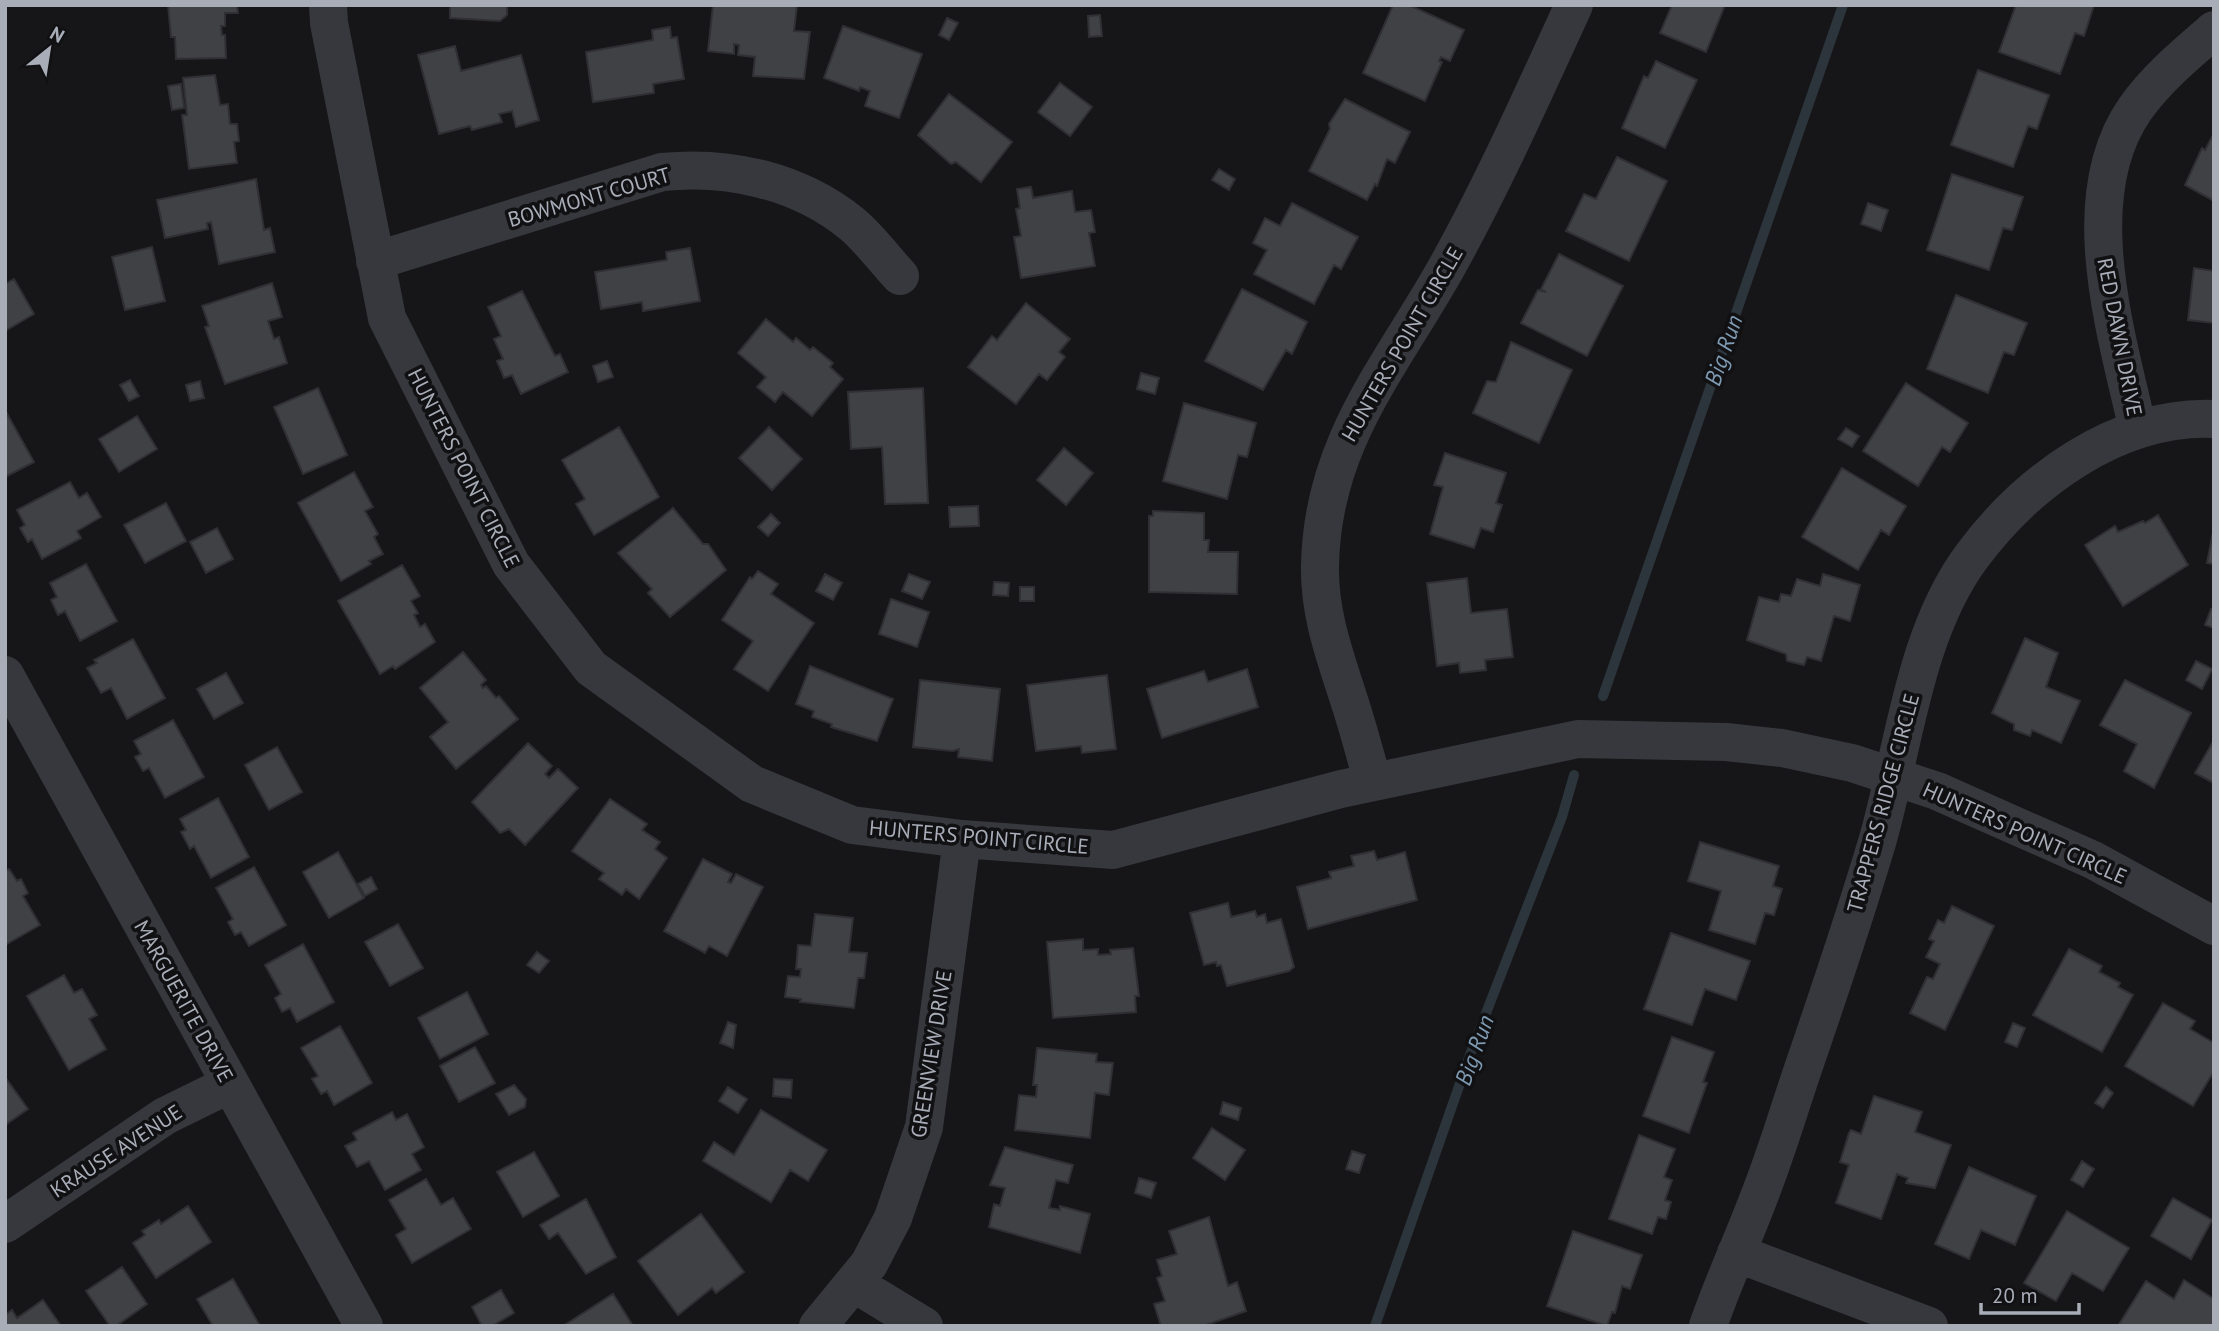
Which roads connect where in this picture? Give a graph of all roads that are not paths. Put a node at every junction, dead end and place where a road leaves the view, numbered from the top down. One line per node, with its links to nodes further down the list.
1 (328, 5): 4 (street, HUNTERS POINT CIRCLE)
2 (1574, 5): 10 (street, HUNTERS POINT CIRCLE)
3 (2214, 30): 7 (street, RED DAWN DRIVE)
4 (375, 261): 5 (street, BOWMONT COURT); 11 (street, HUNTERS POINT CIRCLE)
5 (900, 276)
6 (2214, 419): 7 (street, TRAPPERS RIDGE CIRCLE)
7 (2137, 430): 9 (street, TRAPPERS RIDGE CIRCLE)
8 (5, 675): 13 (street, MARGUERITE DRIVE)
9 (1893, 776): 10 (street, HUNTERS POINT CIRCLE); 12 (street, HUNTERS POINT CIRCLE); 15 (street, TRAPPERS RIDGE CIRCLE)
10 (1373, 782): 11 (street, HUNTERS POINT CIRCLE)
11 (962, 839): 16 (street, GREENVIEW DRIVE)
12 (2214, 926)
13 (230, 1083): 14 (street, KRAUSE AVENUE); 17 (street, MARGUERITE DRIVE)
14 (5, 1224)
15 (1736, 1252): 20 (street, TRAPPERS RIDGE CIRCLE); 21 (street)
16 (855, 1284): 18 (street, GREENVIEW DRIVE); 19 (street)
17 (364, 1326)
18 (818, 1326)
19 (924, 1326)
20 (1707, 1326)
21 (1929, 1326)

